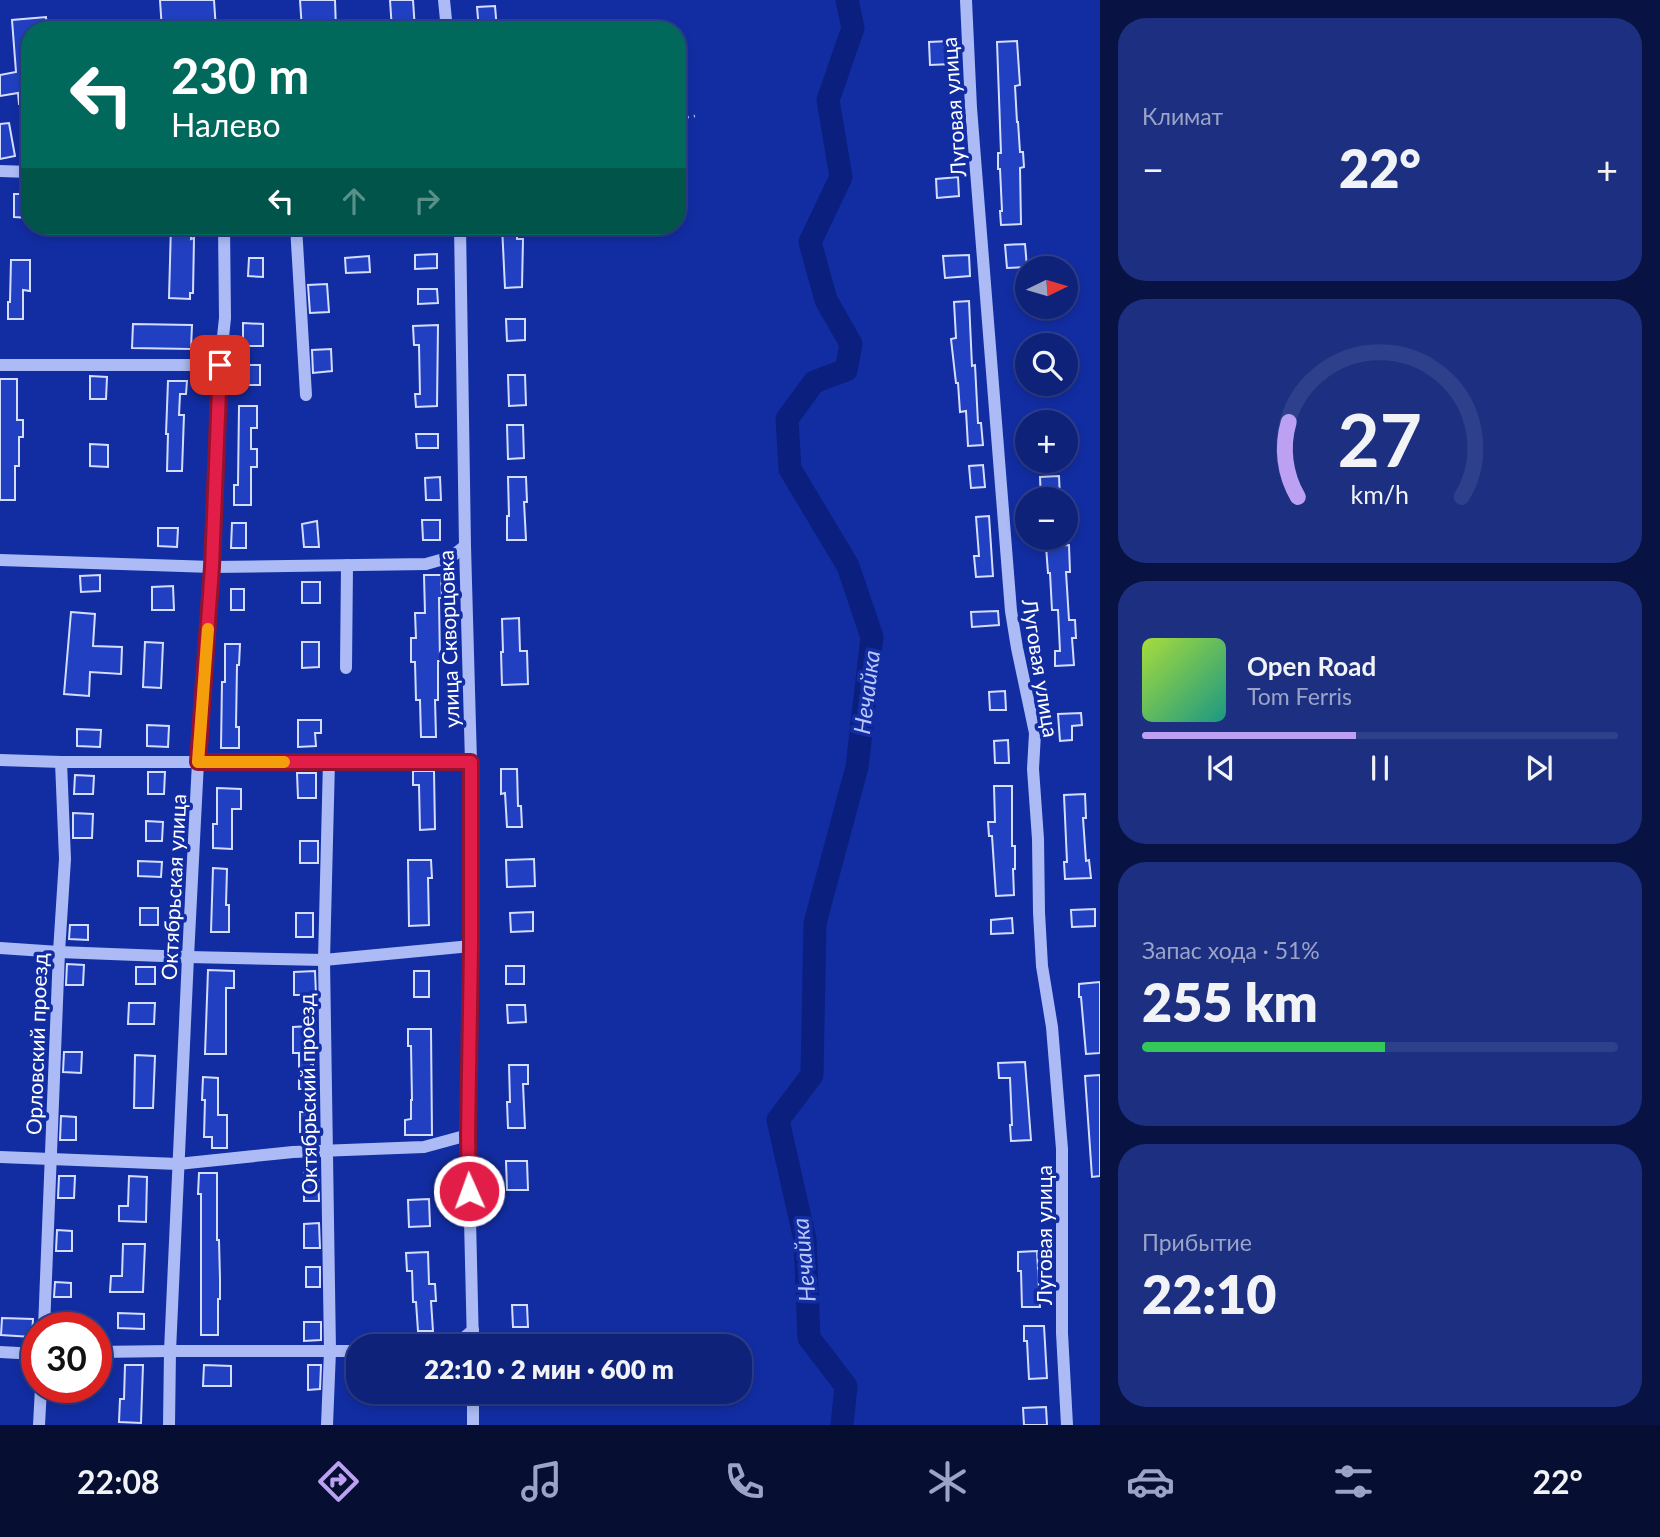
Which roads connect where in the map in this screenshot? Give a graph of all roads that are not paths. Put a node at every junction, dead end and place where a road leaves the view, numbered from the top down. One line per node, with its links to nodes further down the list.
1 (444, 0): 3 (street)
2 (966, 0): 48 (street, Луговая улица)
3 (446, 21)
4 (0, 171): 5 (street)
5 (21, 172)
6 (224, 235): 10 (street, Октябрьская улица)
7 (297, 235): 11 (street)
8 (460, 235): 12 (street, улица Скворцовка)
9 (0, 365): 10 (street)
10 (220, 365): 15 (street, Октябрьская улица)
11 (306, 395)
12 (465, 546): 14 (street); 21 (street, улица Скворцовка)
13 (0, 560): 15 (street)
14 (347, 565): 15 (street); 16 (street)
15 (212, 567): 20 (street, Октябрьская улица)
16 (346, 668)
17 (0, 760): 19 (street)
18 (329, 761): 20 (street); 21 (street); 26 (street, Октябрьский проезд)
19 (61, 762): 20 (street); 24 (street, Орловский проезд)
20 (198, 762): 25 (street, Октябрьская улица)
21 (471, 762): 22 (street, улица Скворцовка)
22 (471, 947): 26 (street); 27 (street, улица Скворцовка)
23 (0, 948): 24 (street)
24 (59, 953): 25 (street); 30 (street, Орловский проезд)
25 (188, 957): 26 (street); 31 (street, Октябрьская улица)
26 (324, 960): 28 (street, Октябрьский проезд)
27 (468, 1135): 28 (street); 33 (street, улица Скворцовка)
28 (327, 1151): 31 (street); 37 (street, Октябрьский проезд)
29 (0, 1157): 30 (street)
30 (51, 1160): 31 (street); 32 (street, Орловский проезд)
31 (178, 1164): 36 (street, Октябрьская улица)
32 (45, 1312)
33 (473, 1330): 34 (street); 35 (street, улица Скворцовка)
34 (468, 1334)
35 (473, 1334)
36 (170, 1351): 37 (street); 40 (street); 45 (street, Октябрьская улица)
37 (330, 1351): 38 (street); 46 (street, Октябрьский проезд)
38 (346, 1351)
39 (0, 1352): 41 (street)
40 (112, 1352)
41 (21, 1353)
42 (40, 1403): 44 (street)
43 (473, 1404): 47 (street)
44 (39, 1425)
45 (169, 1425)
46 (327, 1425)
47 (473, 1425)
48 (1067, 1425)

